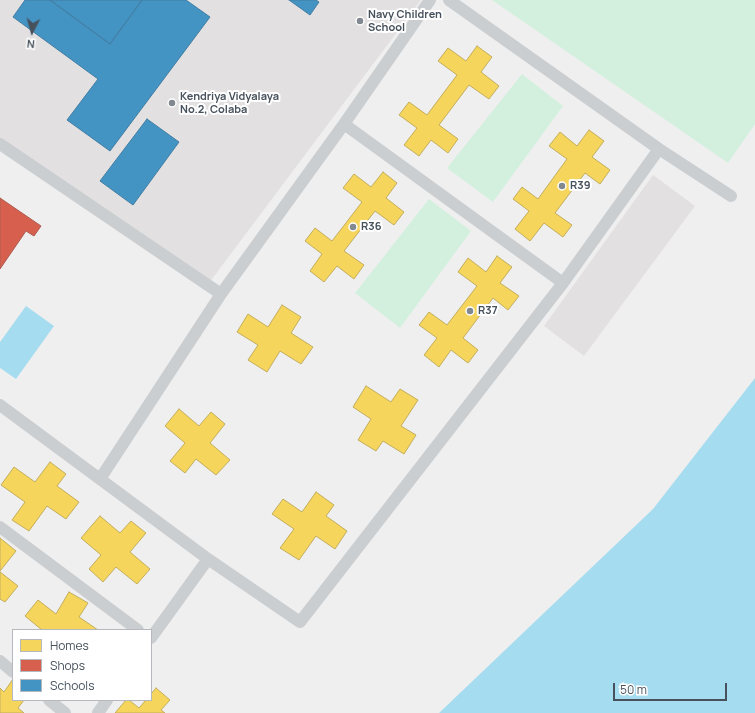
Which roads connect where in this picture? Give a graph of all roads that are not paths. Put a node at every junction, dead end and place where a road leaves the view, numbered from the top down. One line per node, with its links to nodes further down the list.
1 (430, 0): 3 (street)
2 (449, 0): 5 (street)
3 (344, 124): 7 (street); 8 (street)
4 (0, 144): 8 (street)
5 (659, 149): 6 (street); 7 (street)
6 (732, 196)
7 (563, 283): 12 (street)
8 (221, 294): 10 (street)
9 (0, 404): 10 (street)
10 (100, 480): 12 (street)
11 (0, 527): 13 (street)
12 (208, 559): 14 (street)
13 (137, 629)
14 (152, 637)
15 (0, 661): 16 (street)
16 (12, 671)
17 (50, 701): 19 (street)
18 (106, 701): 20 (street)
19 (65, 713)
20 (98, 713)

